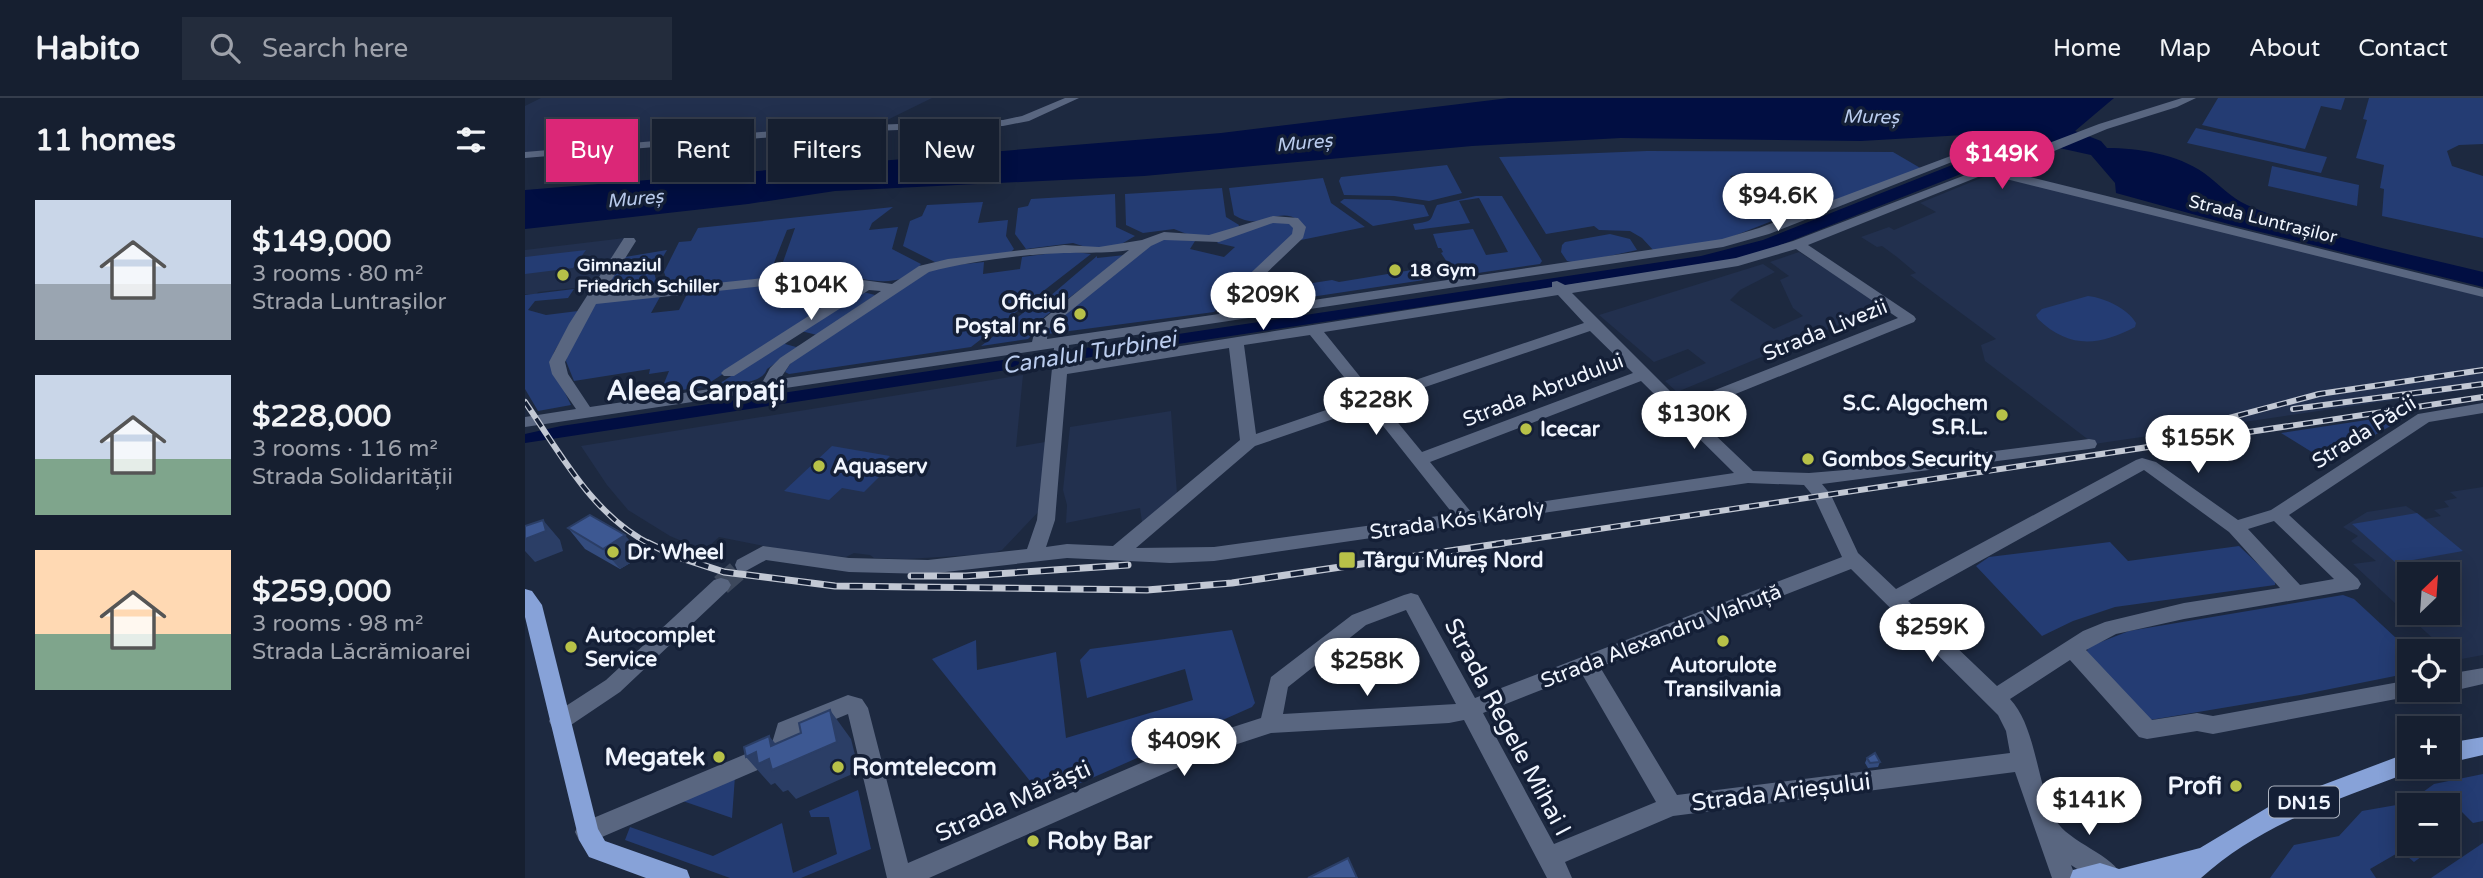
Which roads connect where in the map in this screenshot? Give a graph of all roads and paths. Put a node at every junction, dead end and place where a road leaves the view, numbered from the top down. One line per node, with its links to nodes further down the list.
1 (1074, 98): 4 (street)
2 (2191, 98): 5 (street)
3 (1984, 147): 9 (street)
4 (525, 155)
5 (2001, 169): 8 (street); 12 (street, Strada Luntrașilor)
6 (629, 241): 13 (street)
7 (1146, 243): 11 (street); 14 (street); 18 (street)
8 (1798, 244): 9 (street); 24 (street, Strada Livezii)
9 (1554, 281): 14 (street); 15 (street); 16 (street)
10 (868, 284): 11 (street); 13 (street); 20 (street)
11 (893, 288): 22 (street)
12 (2483, 293)
13 (591, 300): 26 (street)
14 (1227, 319): 19 (street)
15 (1593, 325): 21 (street); 23 (street)
16 (1315, 331): 17 (street); 23 (street)
17 (1236, 343): 19 (street); 28 (street)
18 (1039, 347): 19 (street); 22 (street)
19 (1062, 356): 37 (street)
20 (729, 373)
21 (1643, 375): 24 (street); 30 (street, Strada Abrudului)
22 (769, 387): 26 (street)
23 (1372, 402): 28 (street); 30 (street)
24 (1680, 410): 31 (street)
25 (2481, 410): 33 (street, Strada Păcii)
26 (587, 414): 27 (street)
27 (525, 422)
28 (1249, 442): 36 (street)
29 (2089, 444): 32 (street, Strada Kós Károly)
30 (1418, 460): 34 (street)
31 (1748, 477): 32 (street, Strada Kós Károly); 34 (street, Strada Kós Károly)
32 (1809, 479): 38 (street)
33 (2277, 514): 35 (street, Strada Păcii); 41 (street)
34 (1467, 519): 36 (street, Strada Kós Károly)
35 (2235, 527): 41 (street); 43 (street)
36 (1119, 552): 37 (street, Strada Kós Károly)
37 (1034, 555): 39 (street, Strada Kós Károly)
38 (1854, 560): 43 (street); 45 (street, Strada Alexandru Vlahuță)
39 (744, 565)
40 (721, 585): 51 (street)
41 (2297, 594): 44 (street)
42 (525, 596): 51 (main road)
43 (1895, 599): 49 (street)
44 (2072, 648): 48 (street); 49 (street)
45 (1588, 666): 50 (street, Strada Alexandru Vlahuță); 57 (street)
46 (2483, 676): 47 (street)
47 (2460, 680)
48 (2397, 692)
49 (1997, 697): 55 (street)
50 (1468, 710): 52 (street, Strada Alexandru Vlahuță); 52 (street, Strada Regele Mihai I); 60 (street, Strada Regele Mihai I)
51 (560, 721): 59 (main road)
52 (1271, 724): 63 (street, Strada Mărăști)
53 (2483, 746): 54 (main road)
54 (2460, 751)
55 (2023, 761): 57 (street, Strada Arieșului); 58 (street)
56 (2397, 767): 61 (main road, DN15)
57 (1671, 806): 60 (street, Strada Arieșului)
58 (2045, 825): 65 (street); 67 (street)
59 (587, 832): 62 (main road); 63 (street)
60 (1548, 858): 64 (street, Strada Regele Mihai I)
61 (2206, 858): 67 (main road, DN15); 68 (main road, DN15)
62 (678, 878)
63 (900, 878)
64 (1560, 878)
65 (2064, 878)
66 (2082, 878): 67 (main road, DN15)
67 (2116, 878)
68 (2183, 878)

